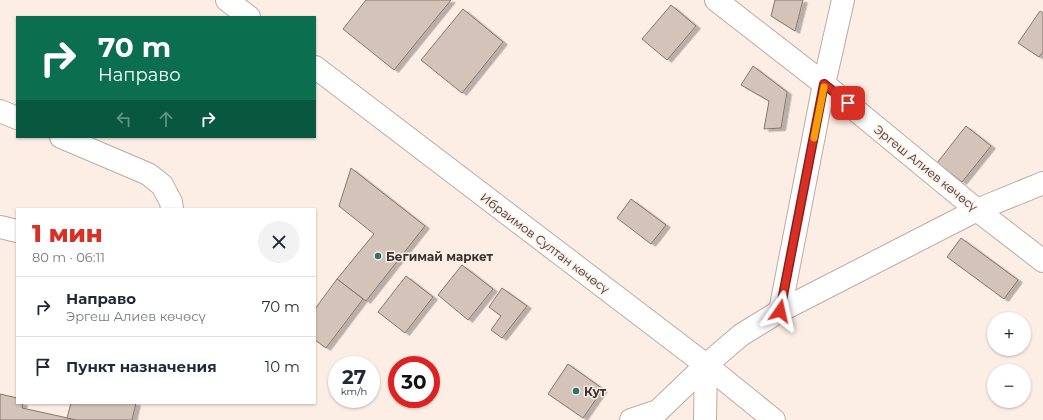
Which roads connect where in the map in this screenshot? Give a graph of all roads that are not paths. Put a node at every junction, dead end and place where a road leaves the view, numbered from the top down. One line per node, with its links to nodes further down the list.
1 (227, 0): 4 (street)
2 (716, 0): 6 (street, Эргеш Алиев көчөсү)
3 (843, 0): 6 (street)
4 (248, 16)
5 (316, 68): 17 (street, Ибраимов Султан көчөсү)
6 (824, 84): 12 (street, Эргеш Алиев көчөсү); 16 (street)
7 (0, 111): 8 (street)
8 (16, 118)
9 (63, 138): 11 (street)
10 (1043, 183): 12 (street)
11 (172, 208)
12 (977, 210): 15 (street, Эргеш Алиев көчөсү); 16 (street)
13 (0, 227): 14 (street)
14 (16, 231)
15 (1043, 261)
16 (780, 311): 17 (street)
17 (706, 365): 18 (street); 19 (street); 20 (street, Ибраимов Султан көчөсү)
18 (631, 420)
19 (705, 420)
20 (774, 420)

